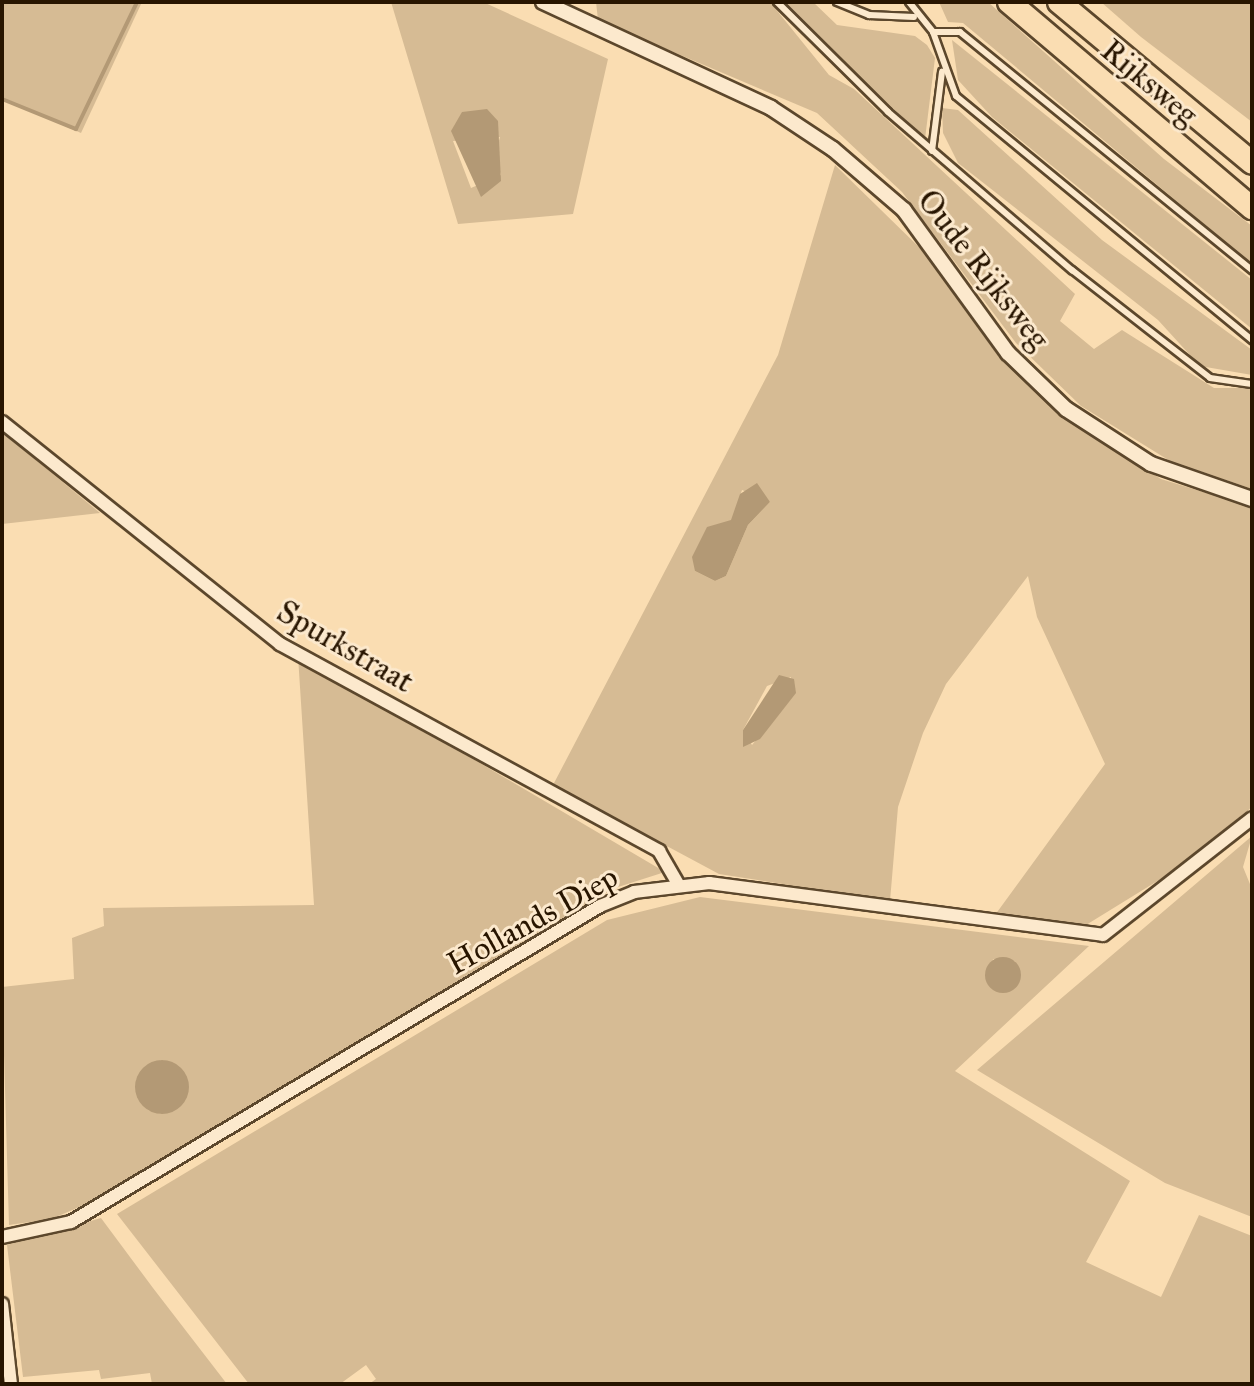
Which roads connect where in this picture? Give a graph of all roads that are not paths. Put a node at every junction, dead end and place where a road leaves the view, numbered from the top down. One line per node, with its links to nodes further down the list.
1 (543, 2): 17 (street, Oude Rijksweg)
2 (777, 2): 10 (lane)
3 (837, 2): 7 (lane)
4 (909, 2): 7 (lane)
5 (1009, 2): 12 (highway, Rijksweg)
6 (1059, 2): 11 (highway, Rijksweg)
7 (914, 17): 8 (lane)
8 (933, 32): 9 (lane); 13 (lane)
9 (942, 72): 10 (lane); 14 (lane)
10 (932, 151): 15 (lane)
11 (1252, 163)
12 (1252, 208)
13 (1252, 270)
14 (1252, 340)
15 (1252, 384)
16 (2, 422): 19 (street, Spurkstraat)
17 (1252, 499)
18 (1252, 818): 19 (street, Hollands Diep)
19 (678, 884): 20 (street, Hollands Diep)
20 (2, 1237)
21 (2, 1304): 22 (street)
22 (11, 1384)

